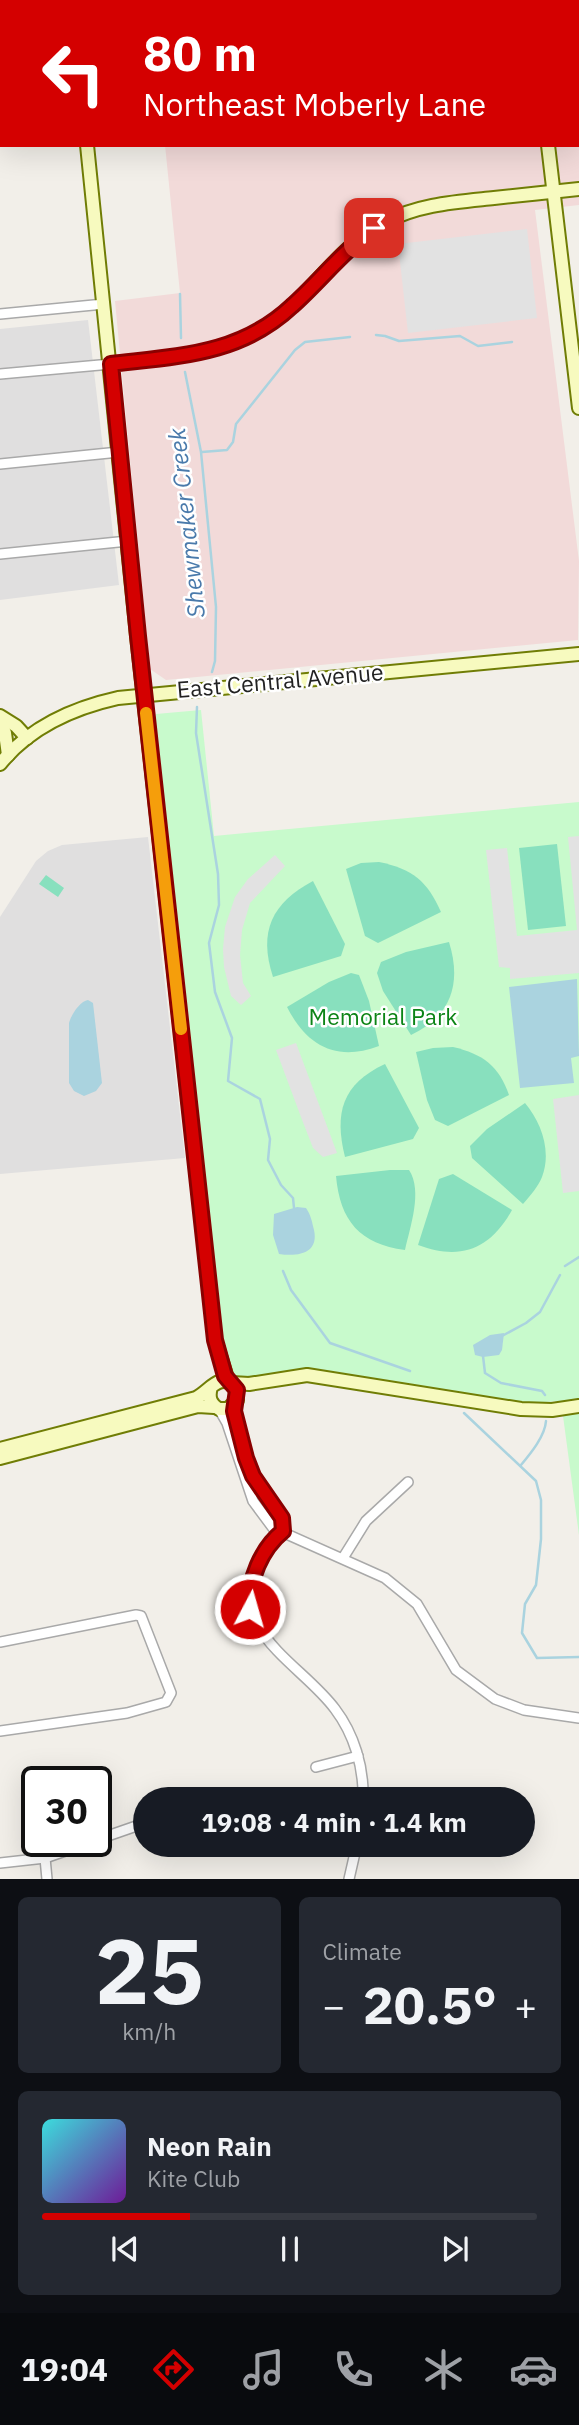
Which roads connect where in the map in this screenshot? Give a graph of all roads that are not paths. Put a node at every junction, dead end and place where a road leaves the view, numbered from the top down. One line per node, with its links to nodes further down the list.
1 (87, 147): 5 (street)
2 (548, 147): 4 (street)
3 (579, 189): 4 (street)
4 (553, 192): 7 (street); 9 (street)
5 (104, 304): 6 (street); 7 (street)
6 (0, 314)
7 (111, 364): 8 (street); 10 (street)
8 (0, 374)
9 (579, 408)
10 (119, 452): 11 (street); 12 (street)
11 (0, 464)
12 (128, 541): 13 (street); 15 (street)
13 (0, 554)
14 (579, 654): 15 (street, East Central Avenue)
15 (144, 694): 18 (street, East Central Avenue); 20 (street)
16 (0, 716): 18 (street)
17 (0, 722): 19 (street)
18 (27, 738): 19 (street, East Central Avenue)
19 (4, 760)
20 (215, 1340): 22 (street); 23 (street)
21 (284, 1379): 22 (street); 24 (street); 25 (street)
22 (230, 1382): 23 (street); 24 (street)
23 (212, 1386): 26 (street); 27 (street)
24 (235, 1402): 26 (street); 30 (street)
25 (579, 1406)
26 (216, 1408): 28 (street); 30 (street)
27 (0, 1449)
28 (0, 1458)
29 (408, 1482): 31 (street)
30 (283, 1531): 31 (street); 35 (street)
31 (344, 1558): 33 (street)
32 (0, 1642): 34 (street)
33 (579, 1718)
34 (0, 1731)
35 (358, 1756): 36 (street); 37 (street)
36 (316, 1767)
37 (364, 1787)
38 (133, 1827): 39 (street)
39 (112, 1835)
40 (48, 1857): 42 (street)
41 (354, 1857): 45 (street)
42 (45, 1858): 43 (street); 44 (street)
43 (0, 1863)
44 (47, 1879)
45 (349, 1879)

